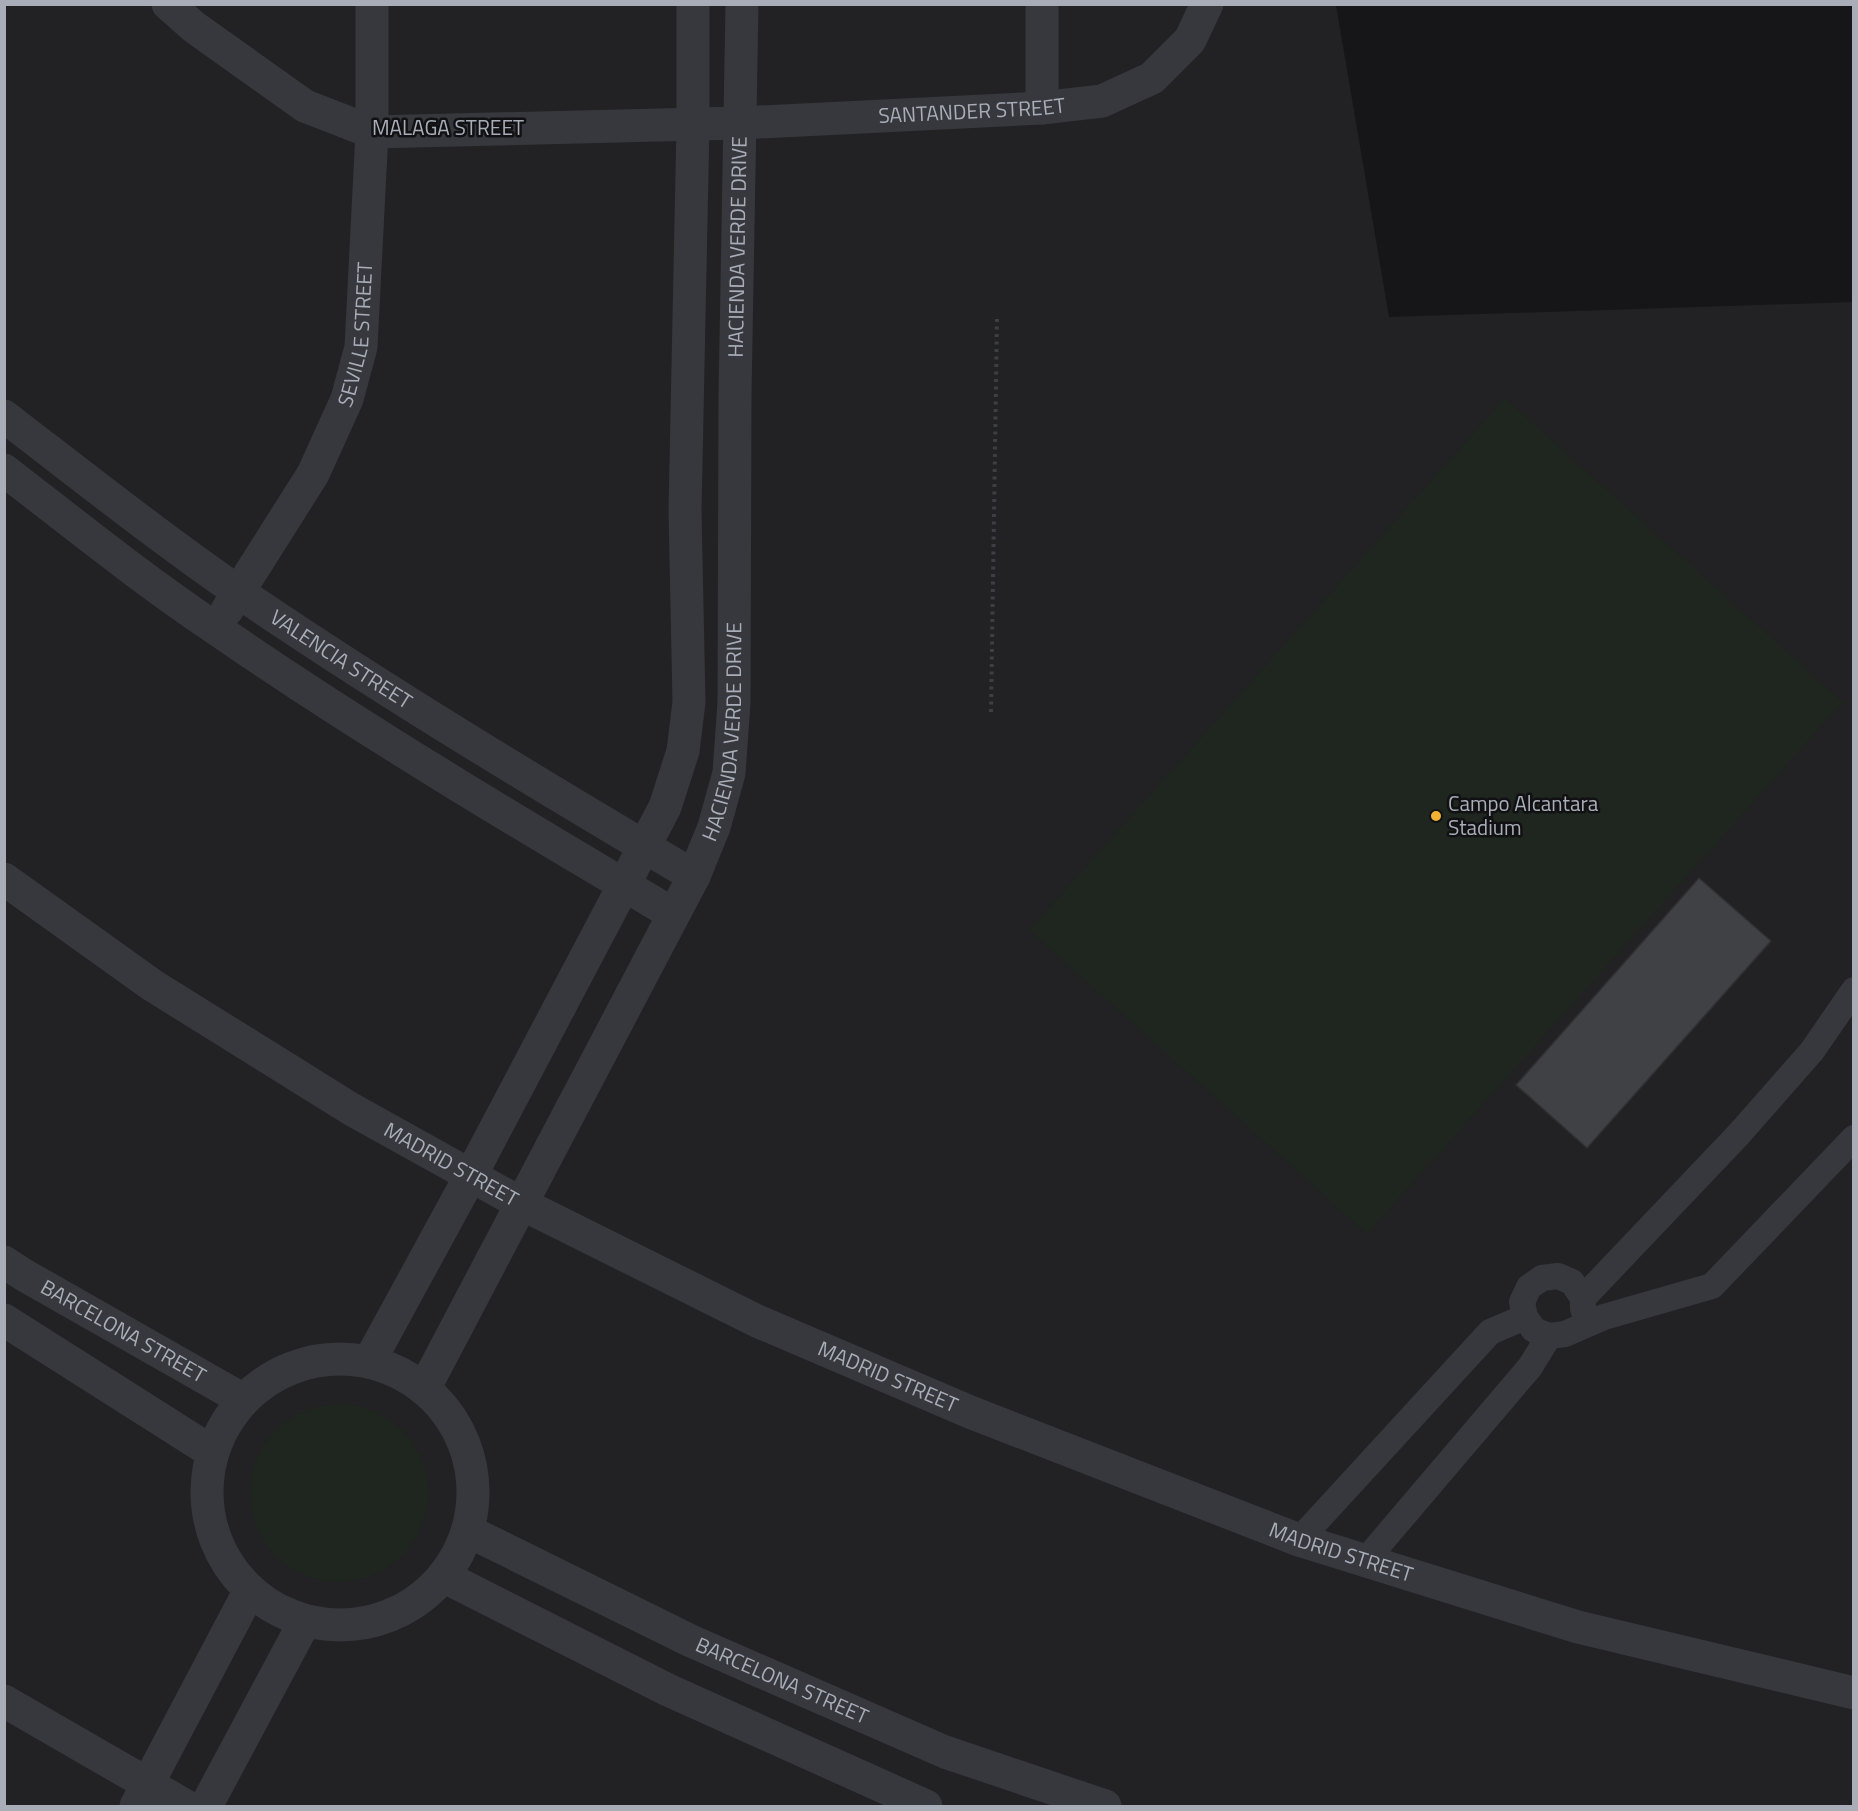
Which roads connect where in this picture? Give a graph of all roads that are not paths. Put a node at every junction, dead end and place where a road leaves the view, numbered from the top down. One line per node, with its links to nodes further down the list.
1 (168, 4): 10 (street, MALAGA STREET)
2 (372, 4): 10 (street, SEVILLE STREET)
3 (693, 4): 9 (street, HACIENDA VERDE DRIVE)
4 (742, 4): 8 (street, HACIENDA VERDE DRIVE)
5 (1042, 4): 7 (street)
6 (1207, 4): 7 (street, SANTANDER STREET)
7 (1042, 108): 8 (street, SANTANDER STREET)
8 (740, 123): 9 (street, SANTANDER STREET); 16 (street, HACIENDA VERDE DRIVE)
9 (693, 125): 10 (street, MALAGA STREET); 15 (street, HACIENDA VERDE DRIVE)
10 (372, 132): 13 (street, SEVILLE STREET)
11 (4, 416): 13 (street, VALENCIA STREET)
12 (4, 470): 14 (street, VALENCIA STREET)
13 (240, 592): 14 (street, SEVILLE STREET); 15 (street, VALENCIA STREET)
14 (215, 628): 18 (street, VALENCIA STREET)
15 (644, 847): 16 (street, VALENCIA STREET); 18 (street, HACIENDA VERDE DRIVE)
16 (694, 876): 19 (street, HACIENDA VERDE DRIVE)
17 (4, 879): 22 (street, MADRID STREET)
18 (624, 885): 19 (street, VALENCIA STREET); 22 (street, HACIENDA VERDE DRIVE)
19 (673, 914): 23 (street, HACIENDA VERDE DRIVE)
20 (1854, 990): 25 (lane)
21 (1854, 1138): 28 (lane)
22 (471, 1175): 23 (street, MADRID STREET); 30 (street, HACIENDA VERDE DRIVE)
23 (522, 1204): 31 (street, HACIENDA VERDE DRIVE); 35 (street, MADRID STREET)
24 (4, 1262): 32 (street, BARCELONA STREET)
25 (1583, 1298): 26 (lane); 28 (lane)
26 (1525, 1317): 29 (lane); 35 (lane)
27 (4, 1320): 33 (street)
28 (1588, 1323): 29 (lane)
29 (1549, 1336): 36 (lane)
30 (369, 1362): 31 (street); 32 (street)
31 (424, 1389): 34 (street)
32 (242, 1400): 33 (street)
33 (212, 1452): 38 (street)
34 (468, 1531): 37 (street); 46 (street, BARCELONA STREET)
35 (1299, 1540): 36 (street, MADRID STREET)
36 (1365, 1561): 40 (street, MADRID STREET)
37 (443, 1576): 39 (street); 45 (street)
38 (250, 1590): 39 (street); 42 (street)
39 (305, 1621): 44 (street)
40 (1854, 1693)
41 (4, 1701): 42 (street)
42 (142, 1796): 43 (street)
43 (186, 1806)
44 (206, 1806)
45 (926, 1806)
46 (1105, 1806)

